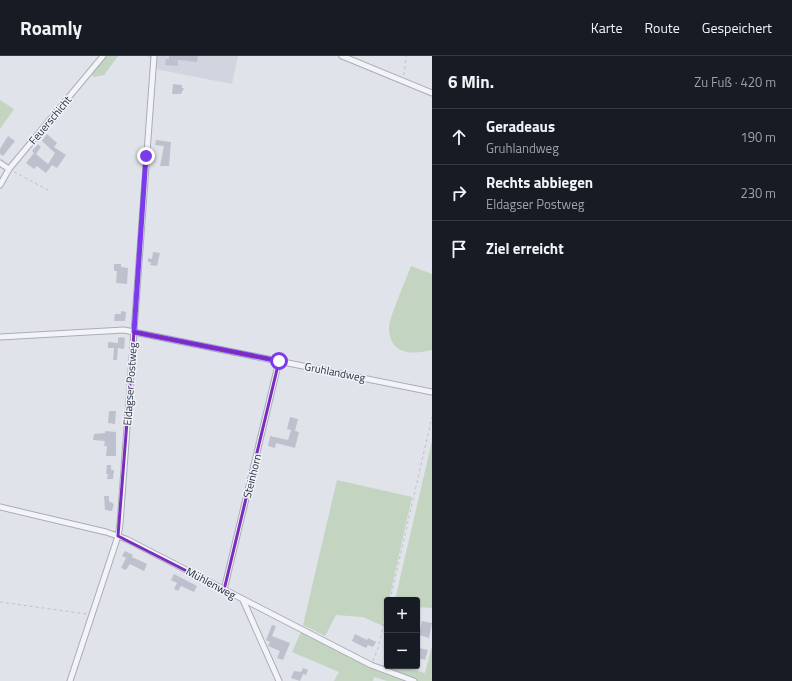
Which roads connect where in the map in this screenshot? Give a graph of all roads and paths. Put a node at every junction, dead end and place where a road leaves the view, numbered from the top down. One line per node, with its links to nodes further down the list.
1 (103, 56): 8 (street, Feuerschicht)
2 (154, 56): 11 (street, Eldagser Postweg)
3 (342, 56): 5 (street)
4 (406, 56): 5 (path)
5 (404, 82): 6 (street)
6 (432, 93)
7 (0, 163): 8 (street)
8 (9, 169): 9 (street, Feuerschicht); 10 (path)
9 (0, 185)
10 (48, 190)
11 (134, 332): 12 (street, Gruhlandweg); 13 (street, Gruhlandweg); 17 (street, Eldagser Postweg)
12 (0, 337)
13 (279, 361): 14 (street, Gruhlandweg); 18 (street, Steinhorn)
14 (432, 392)
15 (432, 417): 19 (path)
16 (0, 506): 17 (street, Mühlenweg)
17 (118, 536): 18 (street, Mühlenweg); 22 (street, Eldagser Postweg)
18 (224, 590): 20 (street, Mühlenweg)
19 (391, 597)
20 (243, 600): 24 (street, Mühlenweg); 26 (street)
21 (0, 602): 22 (path)
22 (92, 615): 25 (street, Eldagser Postweg)
23 (384, 623): 24 (path)
24 (371, 665): 27 (street, Mühlenweg)
25 (70, 681)
26 (279, 681)
27 (414, 681)

